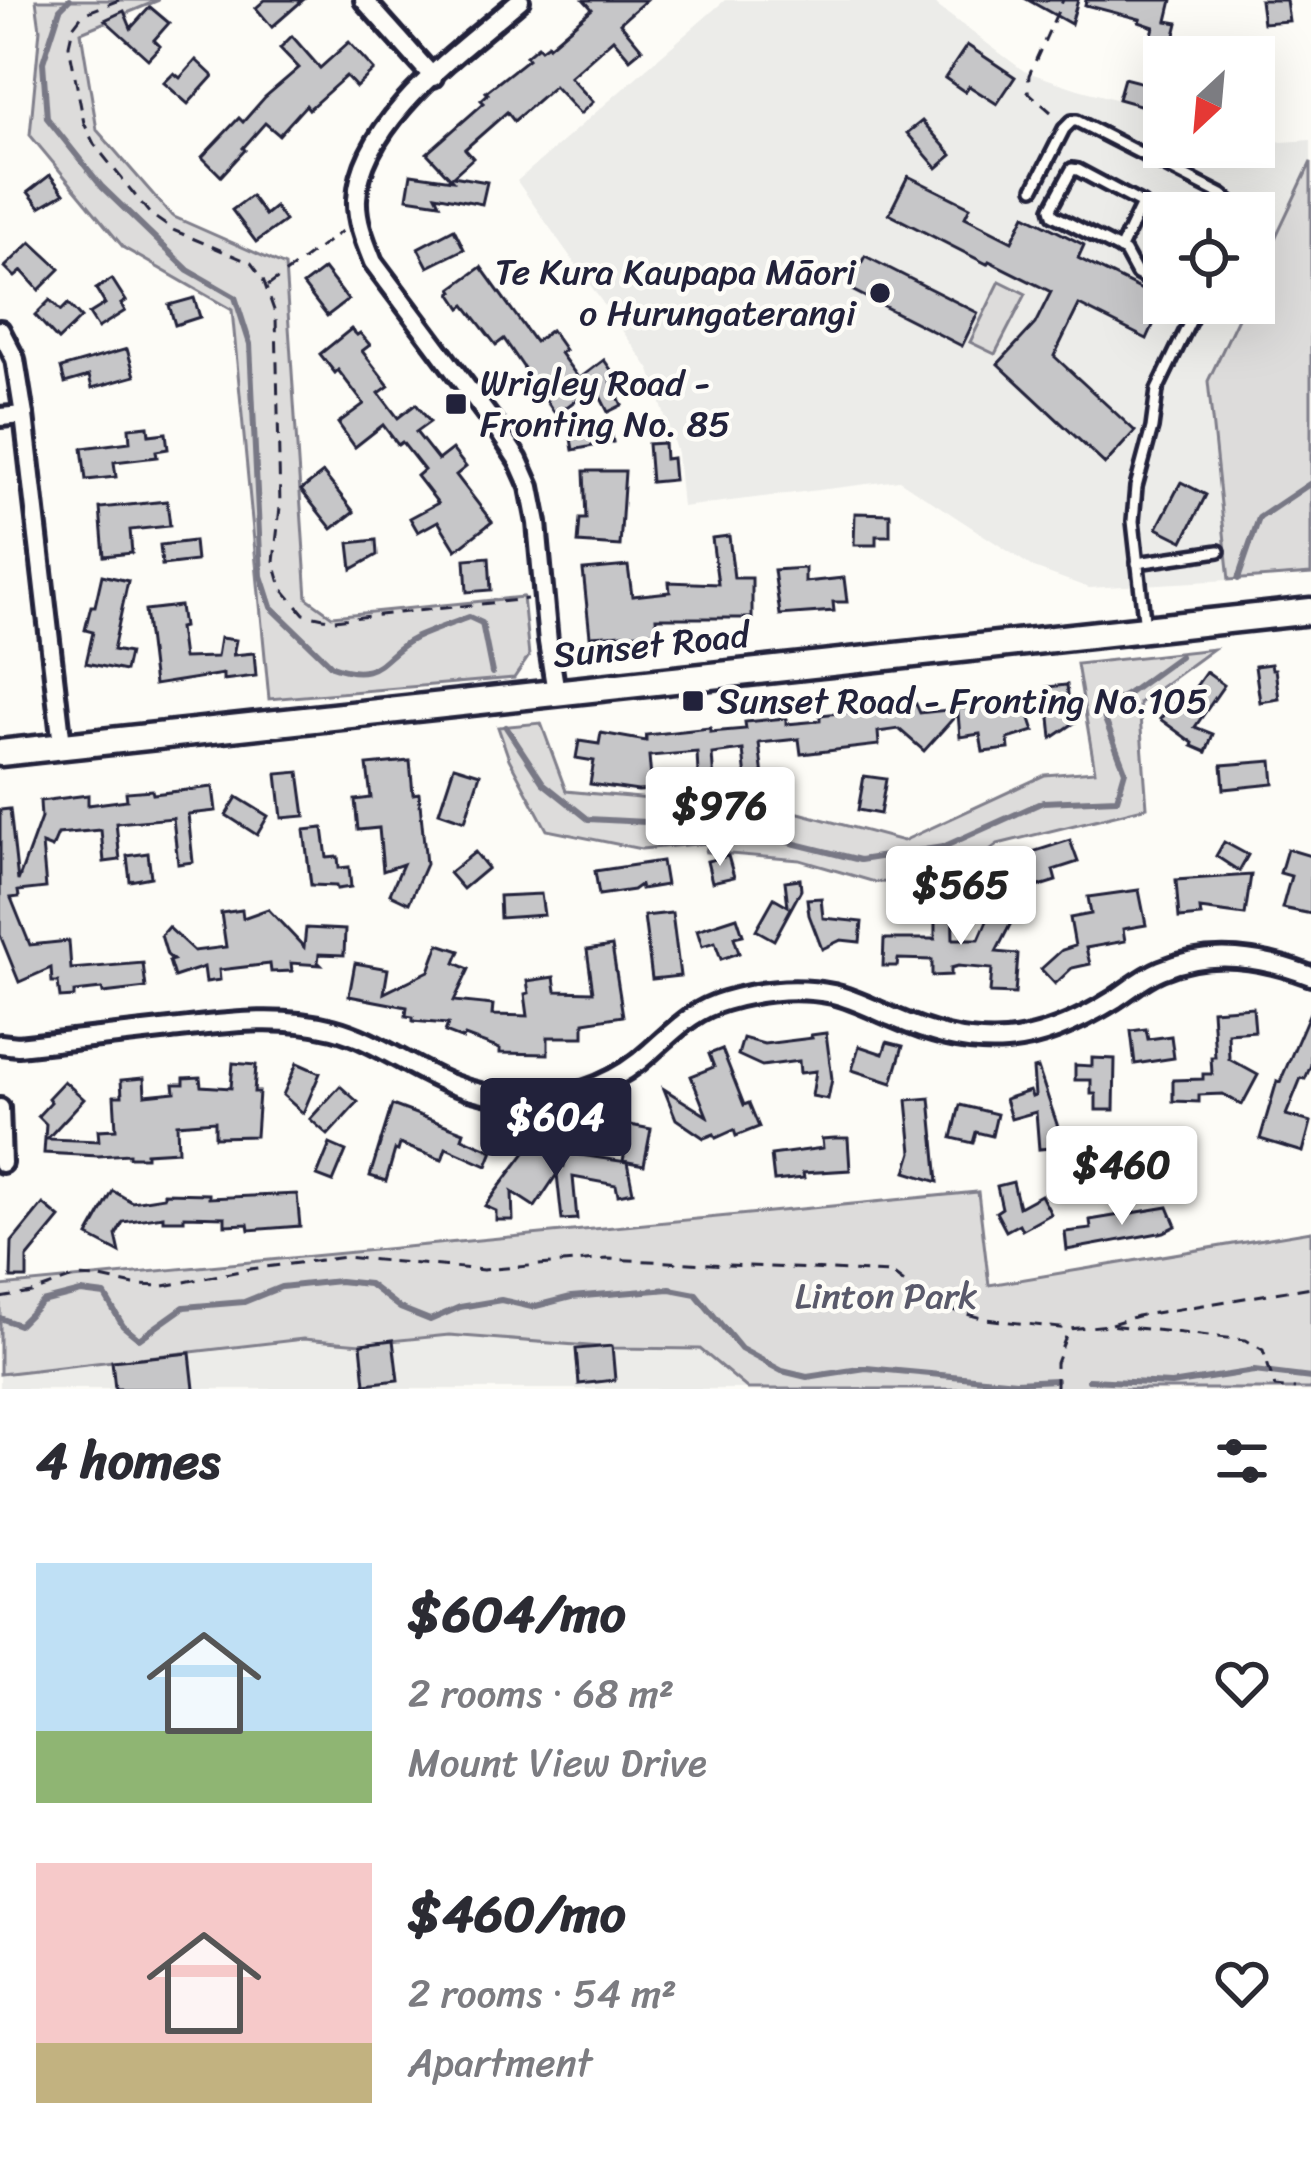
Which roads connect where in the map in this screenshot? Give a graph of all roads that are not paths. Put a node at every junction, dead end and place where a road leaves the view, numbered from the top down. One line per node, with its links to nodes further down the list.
1 (364, 0): 3 (street)
2 (520, 0): 3 (street)
3 (433, 77): 16 (street)
4 (1034, 188): 5 (lane)
5 (1216, 192)
6 (1120, 250): 6 (lane); 7 (lane)
7 (1143, 276)
8 (1186, 324): 13 (lane)
9 (0, 330): 10 (street)
10 (24, 415): 11 (street); 17 (street)
11 (0, 418)
12 (1220, 551): 13 (lane)
13 (1137, 563): 15 (lane)
14 (1311, 611): 15 (main road, Sunset Road)
15 (1145, 628): 16 (main road, Sunset Road)
16 (556, 692): 17 (main road, Sunset Road)
17 (62, 745): 18 (main road, Sunset Road)
18 (0, 753)
19 (1311, 976): 20 (street)
20 (0, 1045)
21 (0, 1108): 22 (street)
22 (2, 1163)

